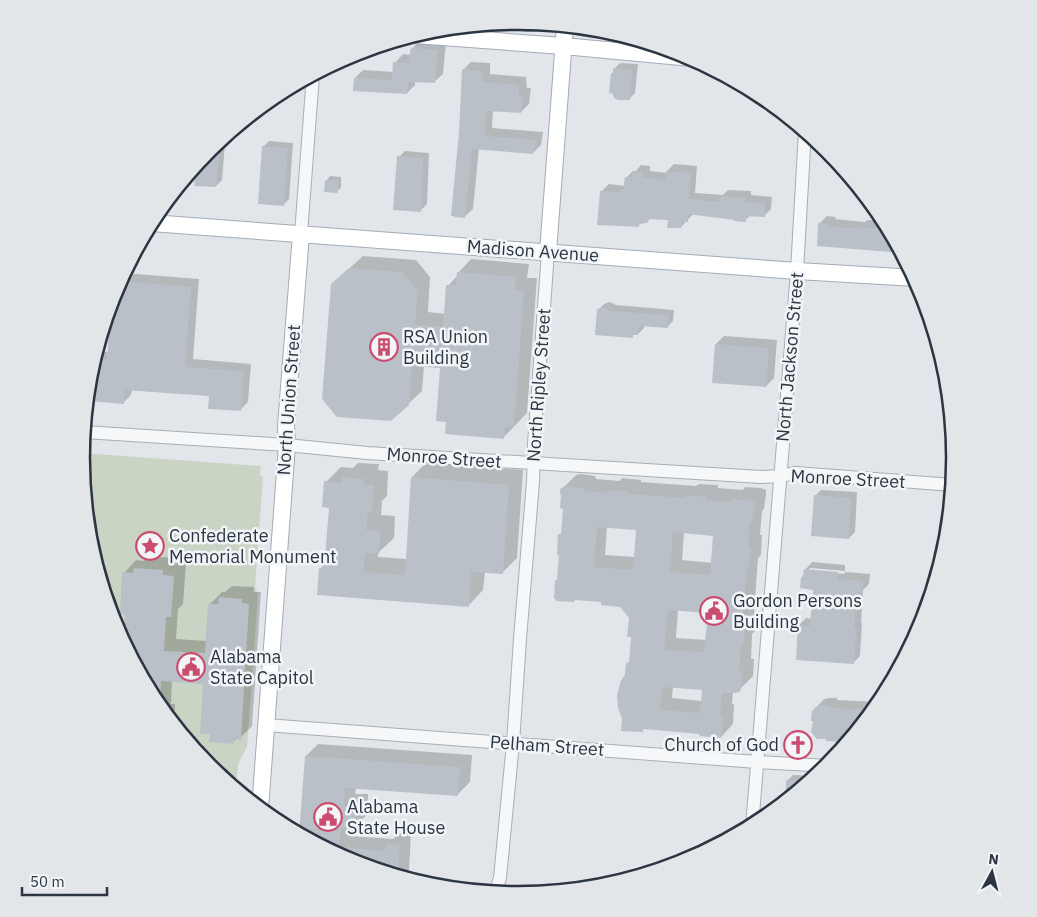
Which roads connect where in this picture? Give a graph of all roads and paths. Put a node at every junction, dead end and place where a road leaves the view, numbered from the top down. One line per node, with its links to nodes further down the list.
1 (565, 33): 3 (main road, North Ripley Street)
2 (442, 37): 3 (main road)
3 (564, 46): 4 (main road); 9 (main road, North Ripley Street)
4 (662, 55)
5 (311, 83): 8 (street, North Union Street)
6 (804, 139): 10 (street, North Jackson Street)
7 (160, 224): 8 (main road, Madison Avenue)
8 (301, 234): 9 (main road, Madison Avenue); 13 (main road, North Union Street)
9 (548, 252): 10 (main road, Madison Avenue); 14 (street, North Ripley Street)
10 (797, 271): 11 (main road, Madison Avenue); 15 (street, North Jackson Street)
11 (907, 277)
12 (91, 432): 13 (street, Monroe Street)
13 (287, 445): 14 (street, Monroe Street); 17 (main road, North Union Street)
14 (534, 463): 15 (street, Monroe Street); 18 (street, North Ripley Street)
15 (780, 476): 16 (street, Monroe Street); 19 (street, North Jackson Street)
16 (946, 484)
17 (266, 725): 18 (street, Pelham Street); 21 (main road, North Union Street)
18 (512, 743): 19 (street, Pelham Street); 23 (street, North Ripley Street)
19 (757, 762): 20 (street, Pelham Street); 22 (street, North Jackson Street)
20 (817, 765)
21 (261, 800)
22 (753, 818)
23 (500, 878): 24 (street); 25 (street)
24 (497, 886)
25 (501, 886)

